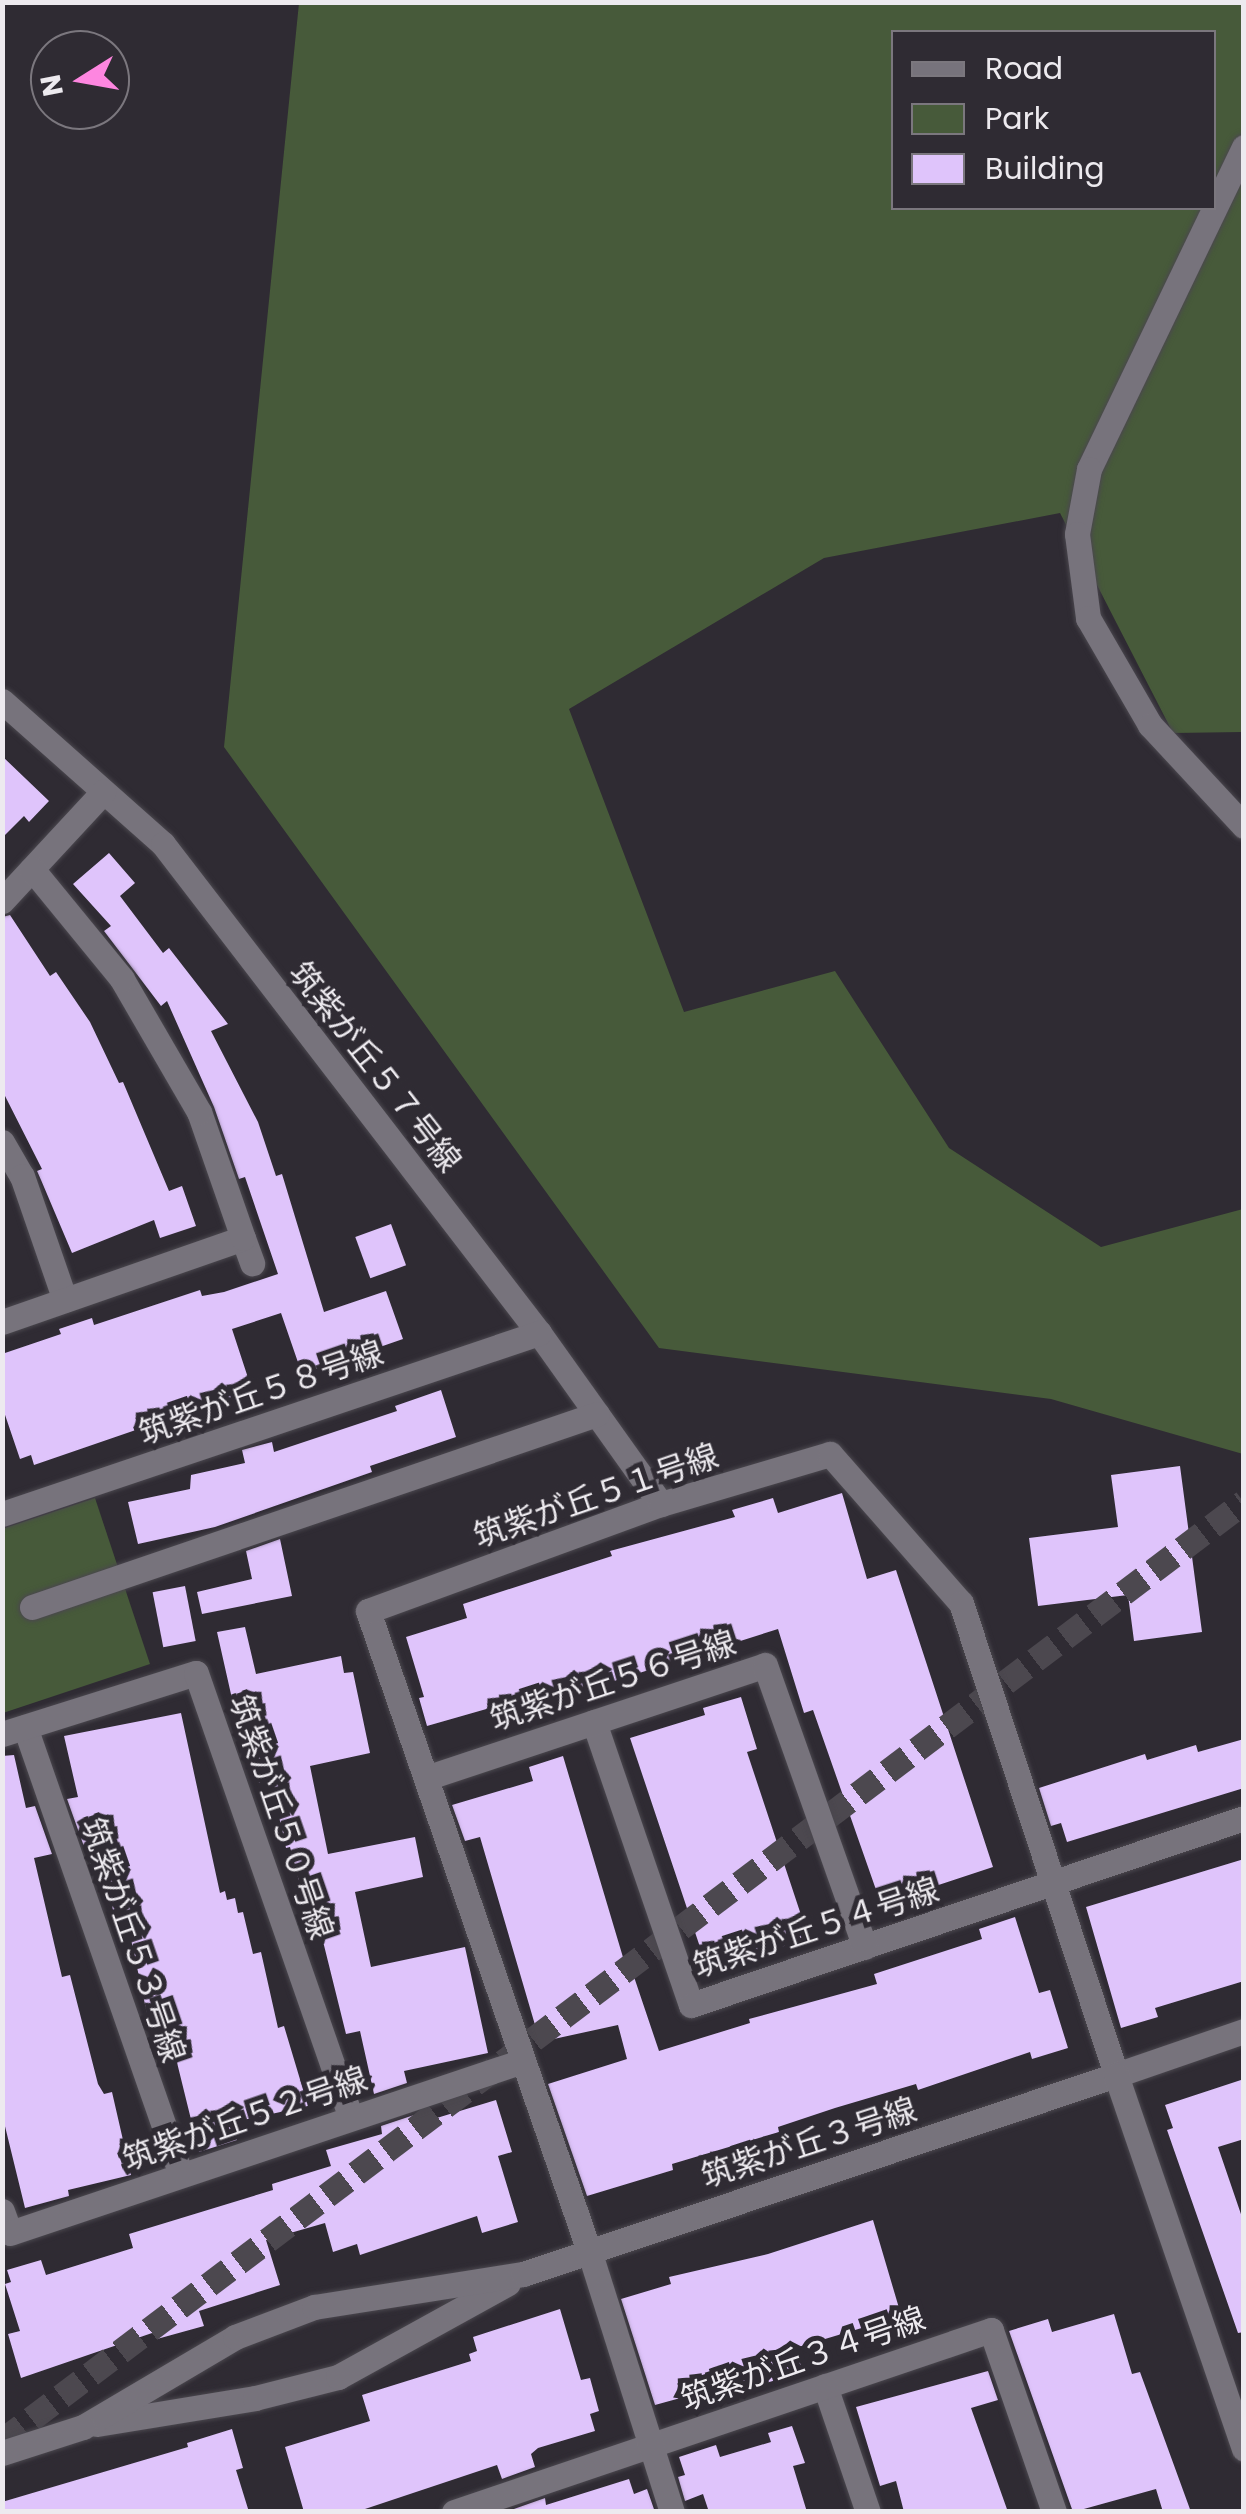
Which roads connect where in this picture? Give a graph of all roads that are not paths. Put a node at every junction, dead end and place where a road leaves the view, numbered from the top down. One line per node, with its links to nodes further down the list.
1 (1244, 147): 2 (street)
2 (1216, 205)
3 (1214, 210): 6 (street)
4 (2, 701): 5 (street, 筑紫が丘５７号線)
5 (103, 792): 7 (street); 14 (street, 筑紫が丘５７号線)
6 (1244, 826)
7 (32, 869): 8 (street); 10 (street)
8 (2, 901)
9 (2, 1142): 12 (street)
10 (243, 1238): 11 (street); 12 (street)
11 (252, 1263)
12 (65, 1300): 13 (street)
13 (2, 1322)
14 (539, 1333): 15 (street, 筑紫が丘５７号線); 17 (street, 筑紫が丘５８号線)
15 (597, 1414): 16 (street, 筑紫が丘５７号線); 18 (street)
16 (661, 1504): 21 (street, 筑紫が丘５１号線); 23 (street, 筑紫が丘５１号線)
17 (2, 1514)
18 (32, 1608)
19 (594, 1722): 21 (street, 筑紫が丘５６号線); 24 (street, 筑紫が丘５６号線); 24 (street, 筑紫が丘５４号線)
20 (14, 1731): 28 (street, 筑紫が丘５０号線); 29 (street, 筑紫が丘５３号線)
21 (426, 1778): 26 (street, 筑紫が丘５１号線)
22 (1244, 1818): 23 (street, 筑紫が丘５４号線)
23 (1054, 1884): 24 (street, 筑紫が丘５４号線); 27 (street, 筑紫が丘５１号線)
24 (865, 1946)
25 (1244, 2031): 27 (street, 筑紫が丘３号線)
26 (524, 2061): 28 (street, 筑紫が丘５２号線); 31 (street, 筑紫が丘５１号線)
27 (1116, 2075): 31 (street, 筑紫が丘３号線); 36 (street)
28 (351, 2118): 29 (street, 筑紫が丘５２号線)
29 (181, 2175): 30 (street, 筑紫が丘５２号線)
30 (2, 2210)
31 (589, 2251): 32 (street, 筑紫が丘３号線); 35 (street, 筑紫が丘５１号線)
32 (524, 2274): 34 (street, 筑紫が丘３号線); 34 (street, 筑紫が丘３号線)
33 (825, 2386): 35 (street, 筑紫が丘３４号線); 41 (street); 42 (street, 筑紫が丘３４号線)
34 (83, 2427): 37 (street, 筑紫が丘３号線)
35 (650, 2445): 38 (street, 筑紫が丘３４号線); 40 (street, 筑紫が丘５１号線)
36 (1244, 2450)
37 (2, 2452)
38 (480, 2507): 39 (street, 筑紫が丘３４号線)
39 (454, 2512)
40 (672, 2512)
41 (868, 2512)
42 (1054, 2512)

